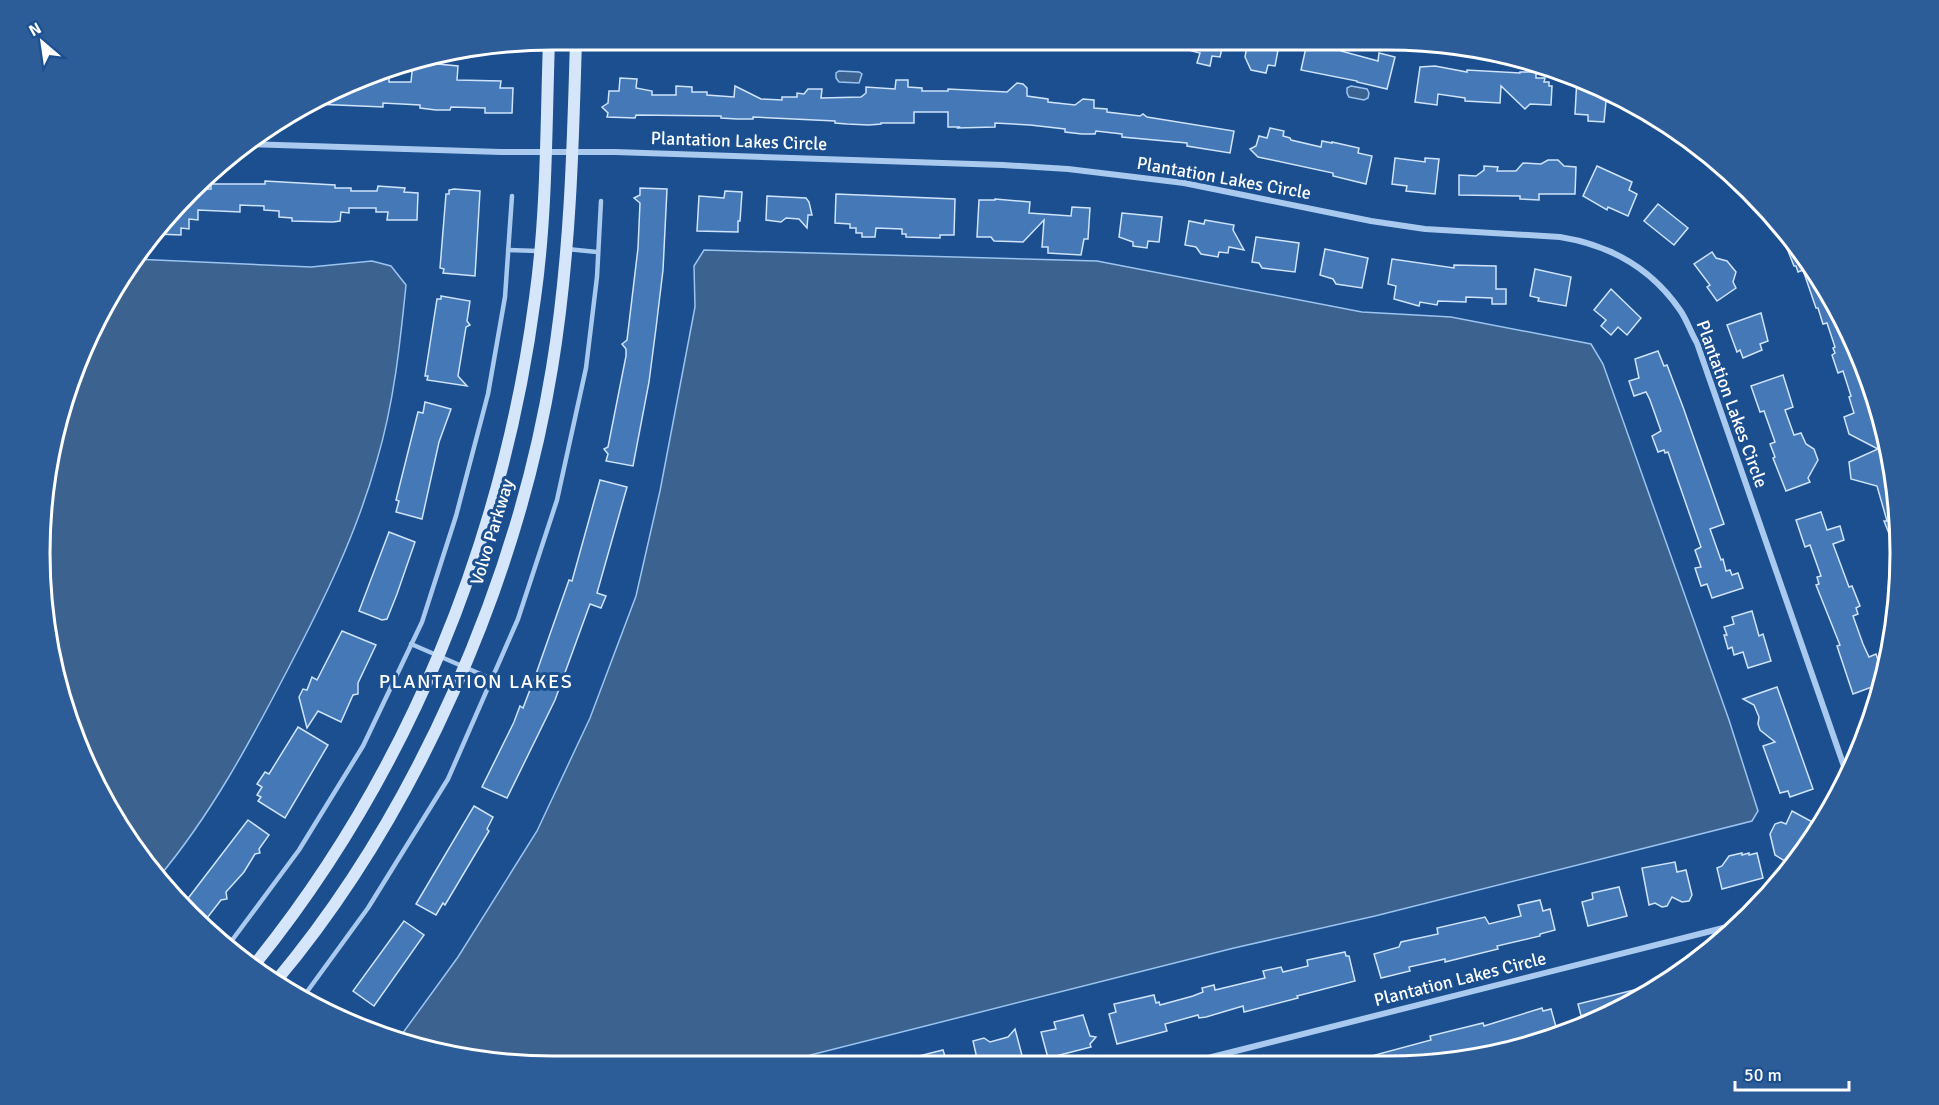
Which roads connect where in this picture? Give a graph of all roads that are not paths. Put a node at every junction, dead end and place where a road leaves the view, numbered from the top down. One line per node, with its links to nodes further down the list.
1 (549, 50): 4 (main road, Volvo Parkway)
2 (576, 50): 5 (main road, Volvo Parkway)
3 (258, 144): 4 (street, Plantation Lakes Circle)
4 (545, 152): 5 (street, Plantation Lakes Circle); 10 (main road, Volvo Parkway)
5 (572, 152): 8 (main road, Volvo Parkway); 16 (street, Plantation Lakes Circle)
6 (512, 196): 9 (lane)
7 (601, 201): 11 (lane)
8 (567, 249): 11 (lane); 14 (main road, Volvo Parkway)
9 (508, 250): 10 (lane); 12 (lane)
10 (540, 251): 13 (main road, Volvo Parkway)
11 (597, 252): 15 (lane)
12 (411, 644): 13 (lane); 18 (lane)
13 (440, 656): 14 (lane); 19 (main road, Volvo Parkway)
14 (464, 666): 15 (lane); 20 (main road, Volvo Parkway)
15 (492, 679): 21 (lane)
16 (1843, 763)
17 (1720, 929): 22 (street, Plantation Lakes Circle)
18 (232, 940)
19 (258, 960)
20 (280, 975)
21 (308, 992)
22 (1216, 1056)

